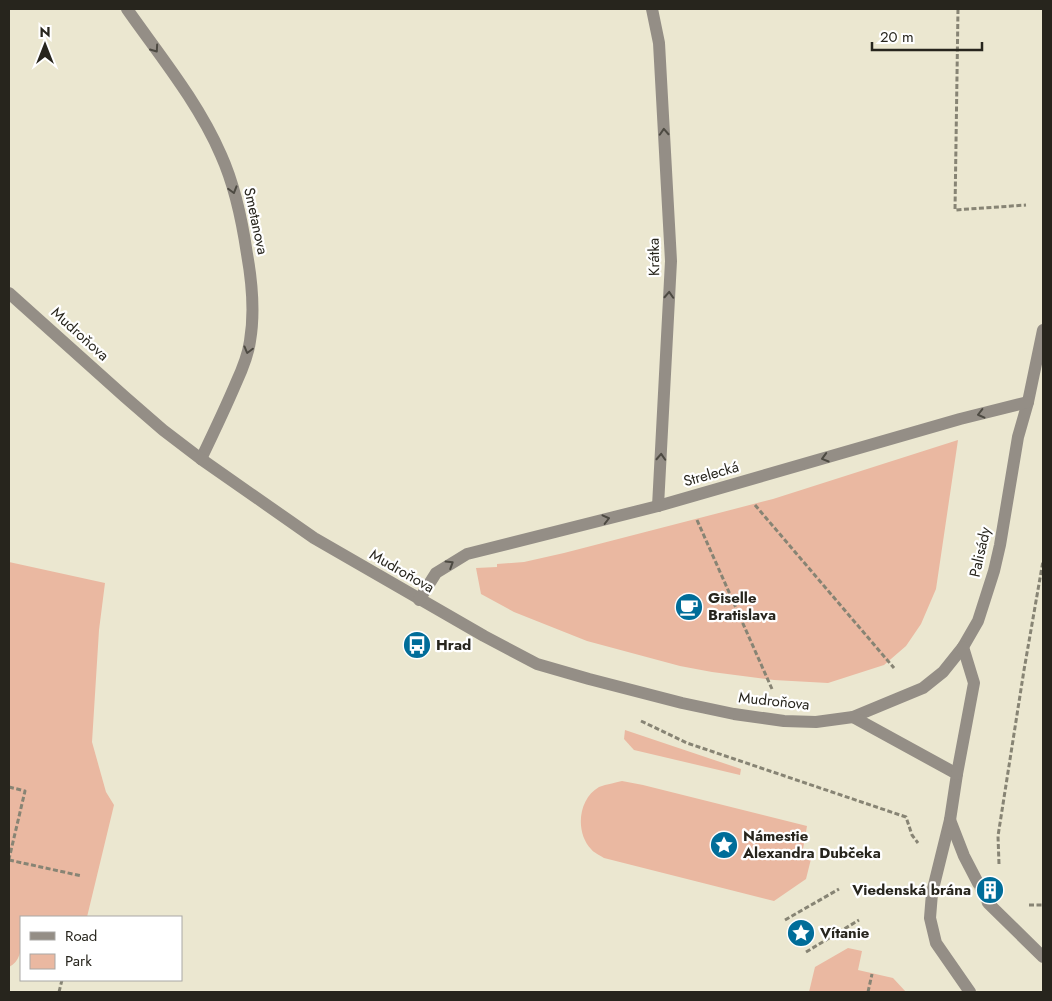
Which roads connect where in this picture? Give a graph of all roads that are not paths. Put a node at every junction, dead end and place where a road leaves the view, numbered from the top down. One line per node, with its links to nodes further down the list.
1 (127, 9): 6 (street, Smetanova, one-way to 6)
2 (652, 9): 7 (street, Krátka, one-way to 2)
3 (9, 292): 6 (street, Mudroňova)
4 (1043, 330): 5 (street, Palisády)
5 (1028, 402): 7 (street, Strelecká, one-way to 7); 9 (street, Palisády)
6 (201, 459): 8 (street, Mudroňova)
7 (658, 506): 8 (street, Strelecká, one-way to 7)
8 (419, 600): 10 (street, Mudroňova)
9 (963, 648): 10 (street, Palisády); 11 (street)
10 (853, 717): 11 (street)
11 (956, 774): 12 (street)
12 (950, 820): 13 (street); 16 (street)
13 (978, 883)
14 (988, 903): 15 (street)
15 (1043, 957)
16 (970, 992)

